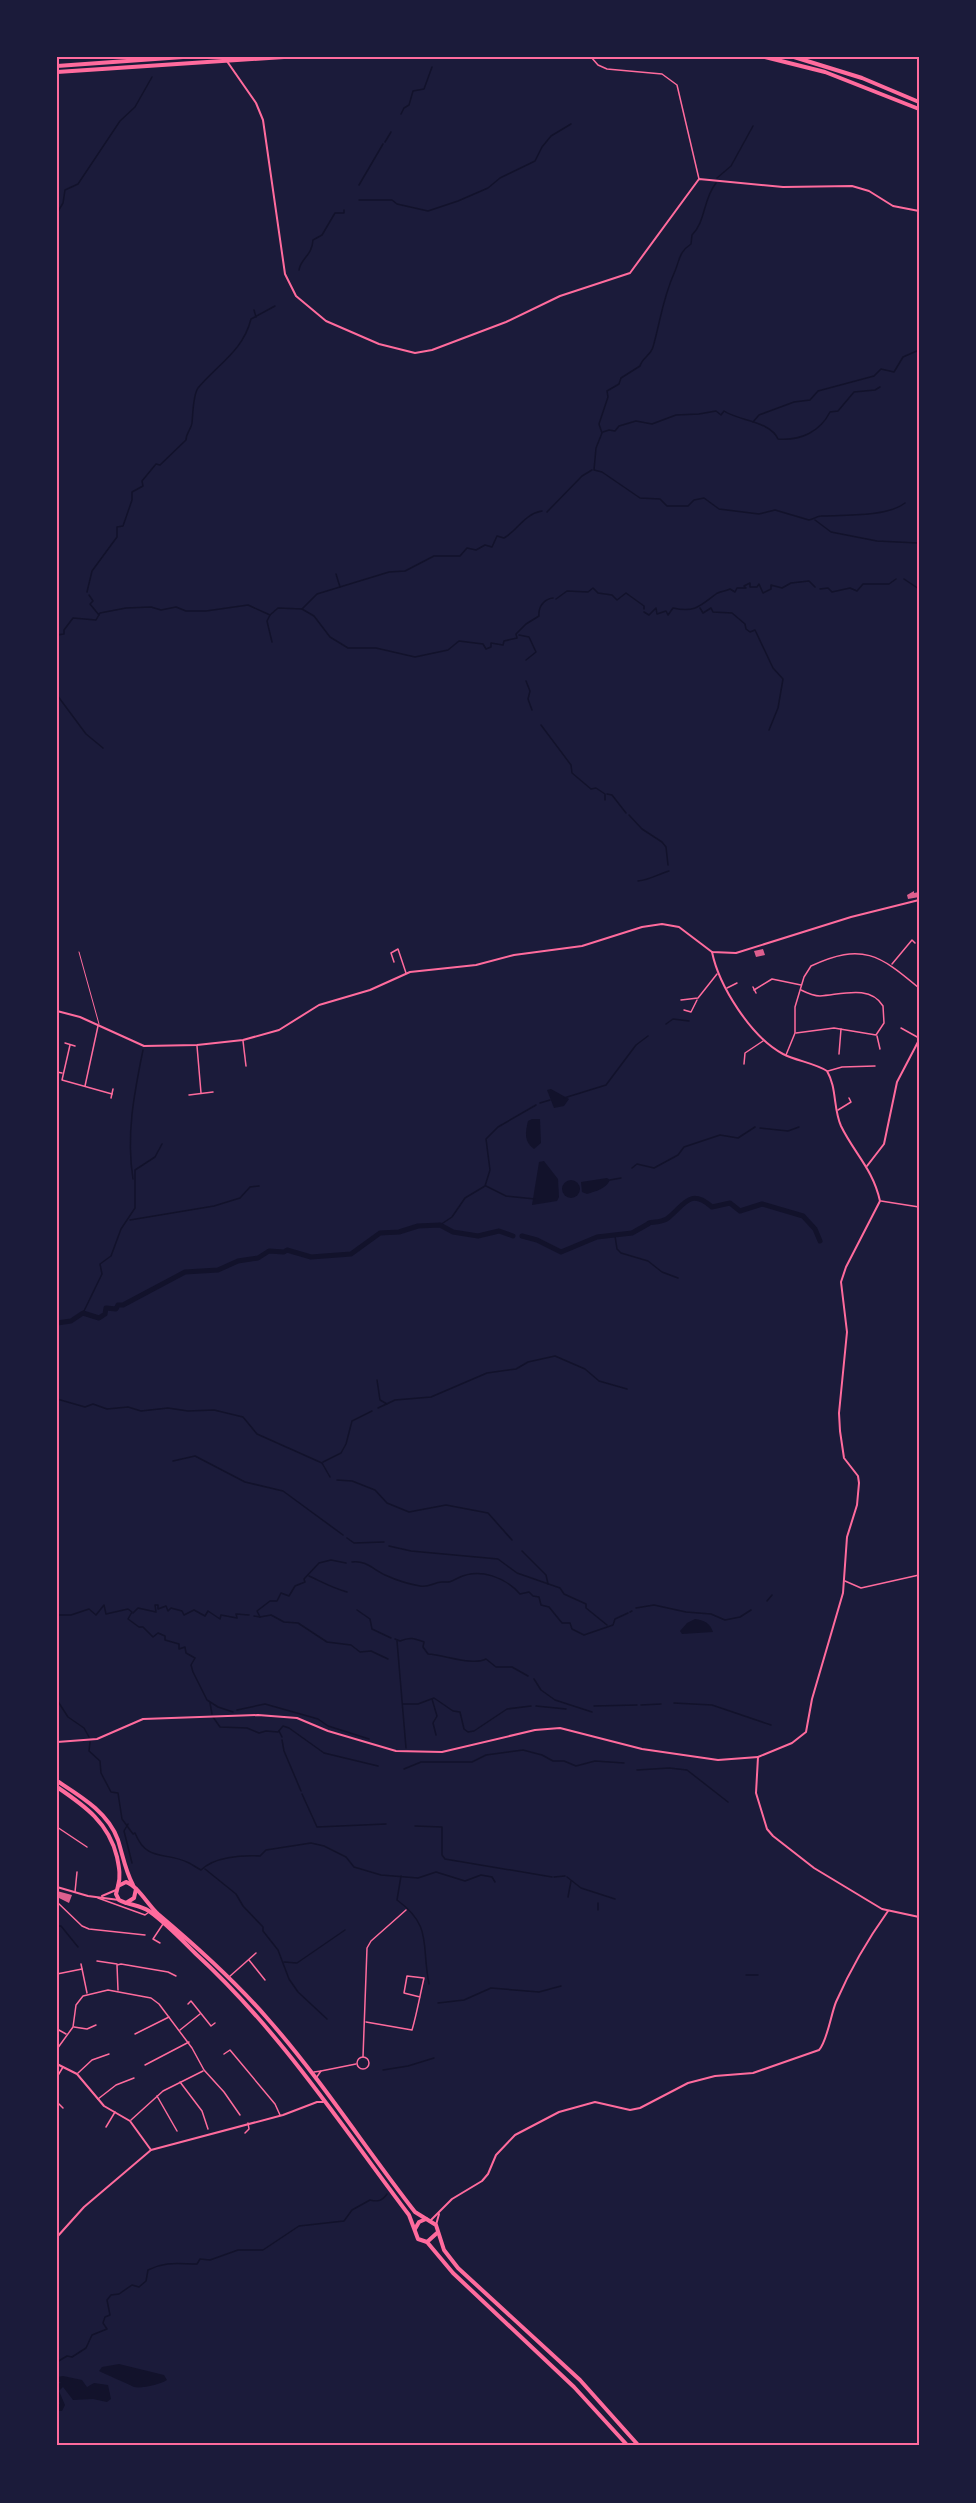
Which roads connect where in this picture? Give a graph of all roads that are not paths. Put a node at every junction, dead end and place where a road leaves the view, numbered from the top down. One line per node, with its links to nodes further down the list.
1 (183, 57): 7 (highway)
2 (224, 57): 11 (street)
3 (284, 57): 8 (highway)
4 (591, 57): 11 (street)
5 (765, 57): 10 (highway)
6 (794, 57): 9 (highway)
7 (57, 66)
8 (57, 72)
9 (919, 102)
10 (919, 109)
11 (699, 179): 12 (street)
12 (919, 211)
13 (919, 900): 16 (street)
14 (915, 943): 18 (street)
15 (79, 952): 31 (lane)
16 (712, 952): 19 (street); 20 (street)
17 (394, 962): 19 (street)
18 (891, 964): 22 (street); 23 (street)
19 (406, 973): 37 (street)
20 (717, 974): 24 (street); 27 (street)
21 (737, 982): 24 (street)
22 (802, 985): 25 (street); 26 (street)
23 (919, 987)
24 (726, 989): 38 (street)
25 (754, 990)
26 (800, 990): 34 (street); 35 (street)
27 (697, 999): 28 (street); 29 (street)
28 (681, 1000)
29 (684, 1010)
30 (57, 1011): 31 (street)
31 (99, 1026): 41 (street); 54 (street)
32 (841, 1028): 34 (street); 35 (street); 44 (street)
33 (901, 1028): 36 (street)
34 (795, 1033): 45 (street)
35 (876, 1035): 43 (street)
36 (919, 1039): 63 (street)
37 (243, 1040): 41 (street); 47 (street)
38 (763, 1040): 45 (street); 46 (street)
39 (65, 1043): 40 (street)
40 (70, 1045): 42 (street); 53 (street)
41 (196, 1045): 57 (street)
42 (75, 1046)
43 (880, 1049)
44 (839, 1054)
45 (786, 1055): 51 (street)
46 (744, 1064)
47 (246, 1066)
48 (870, 1066): 49 (street); 50 (street); 51 (street)
49 (875, 1066)
50 (870, 1070)
51 (827, 1071): 62 (street)
52 (57, 1072): 53 (street)
53 (63, 1073): 54 (street)
54 (85, 1086): 58 (street)
55 (113, 1089): 58 (street)
56 (213, 1092): 57 (street)
57 (201, 1093): 59 (street)
58 (112, 1094): 60 (street)
59 (189, 1095)
60 (111, 1098)
61 (849, 1098): 62 (street)
62 (837, 1110): 63 (street)
63 (867, 1166): 64 (street)
64 (880, 1201): 65 (street); 67 (street)
65 (919, 1207)
66 (919, 1575): 67 (street)
67 (844, 1580): 69 (street)
68 (57, 1742): 69 (street)
69 (760, 1756): 84 (street)
70 (57, 1781): 76 (highway)
71 (57, 1787): 77 (highway)
72 (57, 1827): 73 (street)
73 (87, 1847)
74 (77, 1872): 78 (street)
75 (57, 1887): 78 (street)
76 (134, 1887): 77 (highway); 82 (highway); 103 (highway)
77 (117, 1888): 79 (street); 80 (highway)
78 (75, 1892): 79 (street)
79 (98, 1897): 80 (street); 85 (street)
80 (119, 1900): 82 (highway)
81 (57, 1902): 88 (street)
82 (125, 1903): 85 (highway)
83 (406, 1910): 112 (street)
84 (888, 1911): 86 (street); 166 (street)
85 (149, 1912): 87 (highway)
86 (919, 1917)
87 (163, 1924): 90 (street); 145 (highway)
88 (146, 1935)
89 (149, 1939): 90 (street)
90 (153, 1939): 91 (street)
91 (159, 1943)
92 (256, 1953): 93 (street)
93 (249, 1960): 103 (street); 105 (street)
94 (98, 1961): 95 (street)
95 (102, 1962): 97 (street); 98 (street)
96 (81, 1964): 99 (street)
97 (117, 1965): 101 (street); 106 (street)
98 (101, 1967)
99 (82, 1969): 100 (street); 107 (street)
100 (57, 1974)
101 (173, 1974): 102 (street); 104 (street)
102 (176, 1976)
103 (228, 1977): 136 (highway)
104 (169, 1980)
105 (264, 1980)
106 (118, 1991): 107 (street); 111 (street)
107 (88, 1994): 115 (street)
108 (420, 1997): 108 (street); 112 (street)
109 (188, 2004): 110 (street)
110 (201, 2013): 113 (street); 117 (street)
111 (169, 2017): 117 (street); 118 (street)
112 (365, 2022): 128 (street)
113 (215, 2023)
114 (96, 2025): 115 (street)
115 (73, 2027): 120 (street)
116 (57, 2029): 120 (street)
117 (179, 2030): 122 (street)
118 (139, 2032): 119 (street); 121 (street)
119 (135, 2034)
120 (68, 2035): 124 (street)
121 (141, 2037)
122 (189, 2042): 130 (street); 135 (street)
123 (234, 2046): 125 (street)
124 (57, 2049)
125 (230, 2050): 127 (street); 154 (street)
126 (109, 2054): 138 (street)
127 (224, 2054)
128 (363, 2057): 131 (street); 131 (street)
129 (57, 2064): 133 (street)
130 (148, 2064): 132 (street); 134 (street)
131 (357, 2064): 137 (street)
132 (145, 2065)
133 (64, 2066): 138 (street); 140 (street)
134 (151, 2068)
135 (204, 2070): 144 (street); 153 (street)
136 (310, 2071): 137 (street); 142 (highway)
137 (321, 2071): 142 (street)
138 (77, 2074): 147 (street)
139 (126, 2075): 143 (street)
140 (57, 2077)
141 (134, 2078): 143 (street)
142 (316, 2079): 167 (highway)
143 (128, 2080): 147 (street)
144 (180, 2081): 146 (street); 162 (street)
145 (318, 2091): 149 (street); 150 (highway)
146 (157, 2096): 155 (street); 160 (street)
147 (97, 2099): 152 (street)
148 (57, 2102): 151 (street)
149 (317, 2102): 150 (street); 154 (street)
150 (326, 2102): 169 (highway)
151 (63, 2108)
152 (115, 2112): 155 (street); 156 (street)
153 (240, 2115)
154 (280, 2115): 158 (street)
155 (130, 2121): 165 (street)
156 (109, 2123): 159 (street); 161 (street)
157 (178, 2123): 160 (street)
158 (248, 2123): 164 (street); 165 (street)
159 (112, 2126)
160 (174, 2126): 163 (street)
161 (106, 2127)
162 (208, 2129)
163 (177, 2132)
164 (245, 2133)
165 (151, 2150): 171 (street)
166 (439, 2214): 167 (street); 168 (street)
167 (428, 2220): 168 (highway); 169 (highway)
168 (436, 2225): 170 (highway)
169 (414, 2230): 172 (highway)
170 (437, 2231): 172 (highway); 174 (highway)
171 (57, 2236)
172 (427, 2242): 173 (highway)
173 (628, 2446)
174 (639, 2446)

